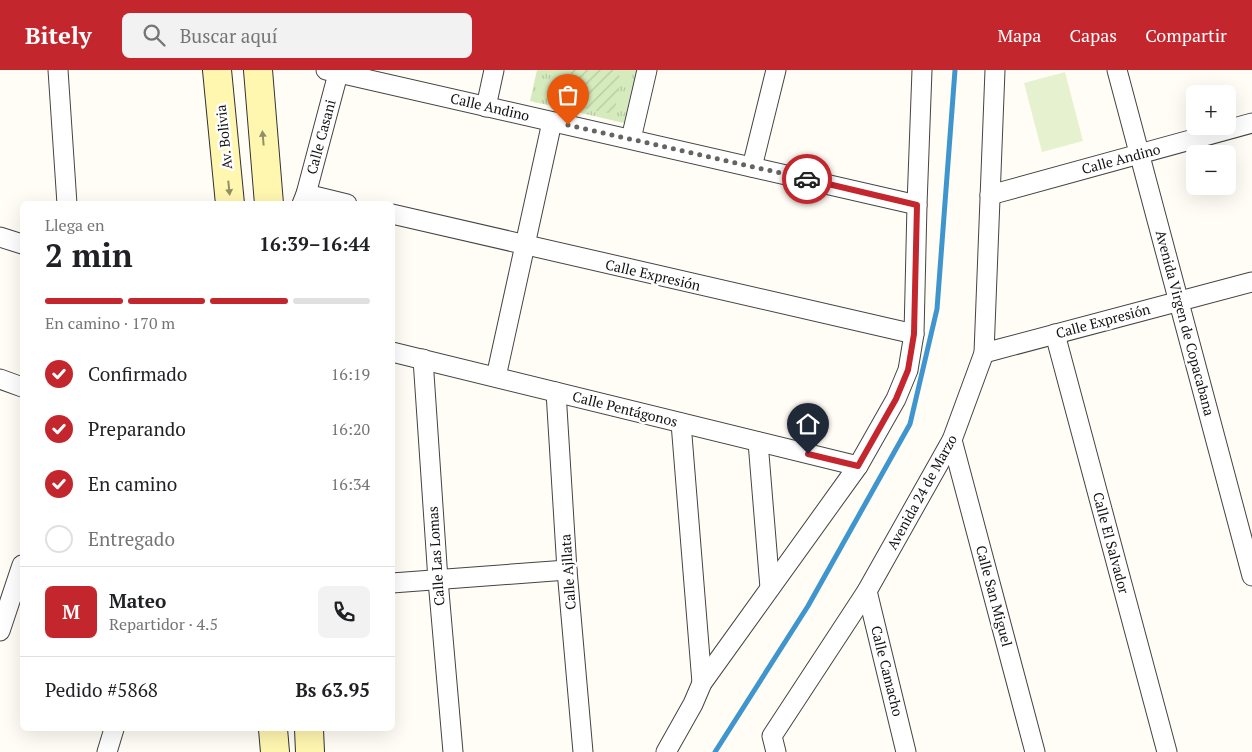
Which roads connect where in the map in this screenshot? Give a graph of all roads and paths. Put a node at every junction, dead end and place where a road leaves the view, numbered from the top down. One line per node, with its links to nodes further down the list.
1 (58, 70): 19 (street)
2 (217, 70): 20 (street, Av. Bolivia, one-way to 20)
3 (258, 70): 21 (street, one-way to 3)
4 (494, 70): 11 (street)
5 (647, 70): 14 (street)
6 (776, 70): 16 (street)
7 (922, 70): 23 (street)
8 (995, 70): 17 (street, Avenida 24 de Marzo)
9 (1117, 70): 15 (street, Avenida Virgen de Copacabana)
10 (334, 71): 11 (street, Calle Andino); 18 (street, Calle Casani)
11 (486, 106): 12 (street, Calle Andino)
12 (552, 122): 14 (street, Calle Andino); 27 (street)
13 (1252, 123): 15 (street, Calle Andino)
14 (631, 140): 16 (street, Calle Andino)
15 (1140, 154): 17 (street, Calle Andino); 29 (street, Avenida Virgen de Copacabana)
16 (752, 167): 23 (street, Calle Andino)
17 (990, 195): 33 (street, Avenida 24 de Marzo)
18 (304, 199): 22 (street)
19 (68, 201)
20 (230, 201)
21 (269, 201)
22 (321, 201)
23 (917, 205): 30 (street)
24 (395, 215): 27 (street, Calle Expresión)
25 (0, 237): 26 (street)
26 (20, 243)
27 (524, 245): 30 (street, Calle Expresión); 35 (street)
28 (1252, 282): 29 (street, Calle Expresión)
29 (1179, 301): 31 (street, Calle Expresión); 45 (street, Avenida Virgen de Copacabana)
30 (914, 334): 42 (street)
31 (1055, 334): 33 (street, Calle Expresión); 64 (street, Calle El Salvador)
32 (395, 353): 34 (street, Calle Pentágonos)
33 (984, 353): 40 (street, Avenida 24 de Marzo)
34 (423, 359): 35 (street, Calle Pentágonos); 46 (street, Calle Las Lomas)
35 (496, 377): 38 (street, Calle Pentágonos)
36 (0, 379): 37 (street)
37 (20, 386)
38 (556, 392): 39 (street, Calle Pentágonos); 43 (street, Calle Ajllata)
39 (681, 423): 41 (street, Calle Pentágonos); 51 (street)
40 (952, 440): 49 (street, Avenida 24 de Marzo); 63 (street, Calle San Miguel)
41 (758, 442): 42 (street, Calle Pentágonos); 48 (street)
42 (858, 466): 48 (street)
43 (567, 570): 46 (street); 60 (street, Calle Ajllata)
44 (20, 571): 50 (street)
45 (1252, 576)
46 (438, 580): 47 (street); 59 (street, Calle Las Lomas)
47 (395, 583)
48 (770, 588): 51 (street)
49 (867, 591): 55 (street, Avenida 24 de Marzo); 62 (street, Calle Camacho)
50 (0, 631)
51 (702, 682): 61 (street)
52 (113, 731): 56 (street)
53 (273, 731): 57 (street)
54 (309, 731): 58 (street)
55 (774, 744)
56 (107, 752)
57 (275, 752)
58 (310, 752)
59 (453, 752)
60 (582, 752)
61 (666, 752)
62 (906, 752)
63 (1035, 752)
64 (1167, 752)

